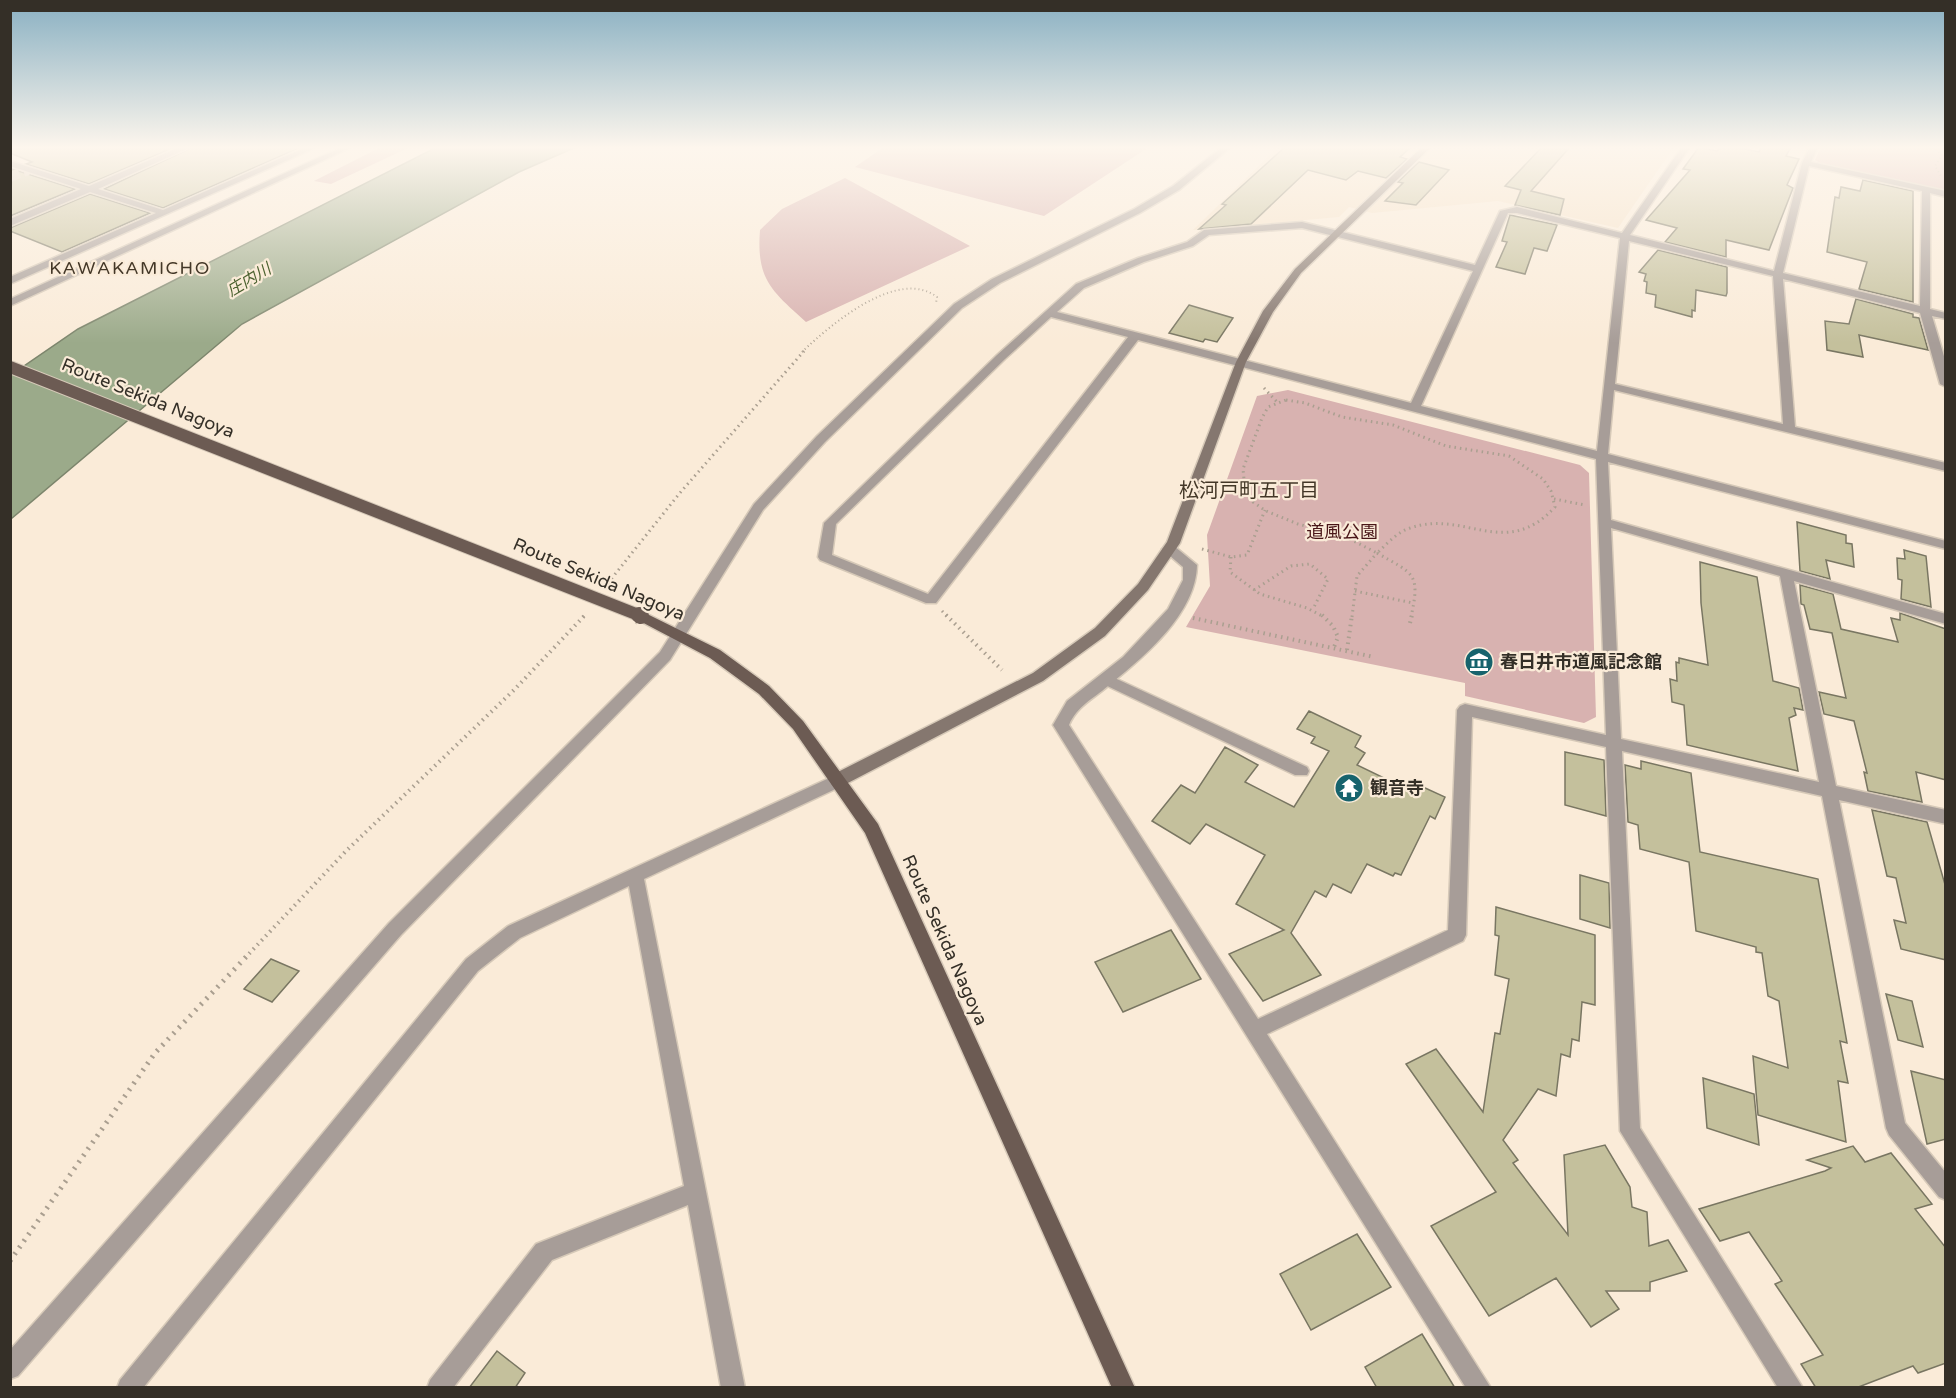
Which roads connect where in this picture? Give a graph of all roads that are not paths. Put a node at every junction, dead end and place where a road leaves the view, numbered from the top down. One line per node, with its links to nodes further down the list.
1 (35, 212): 11 (street)
2 (207, 212): 17 (street)
3 (1135, 212): 35 (street)
4 (1361, 212): 12 (main road)
5 (1504, 212): 14 (street)
6 (1527, 212): 13 (street)
7 (1641, 212): 13 (street)
8 (1794, 212): 15 (street)
9 (1926, 212): 18 (street)
10 (164, 213): 16 (street)
11 (10, 223)
12 (1339, 234): 14 (street); 19 (street); 22 (main road)
13 (1625, 235): 15 (street); 25 (street)
14 (1478, 269): 26 (street)
15 (1778, 275): 18 (street); 27 (street)
16 (10, 281)
17 (10, 303)
18 (1925, 311): 20 (street); 24 (street)
19 (1051, 314): 21 (street); 21 (street)
20 (1946, 316)
21 (1135, 336): 22 (street)
22 (1240, 362): 26 (street); 32 (main road)
23 (10, 367): 35 (main road, Route Sekida Nagoya, bridge)
24 (1946, 384)
25 (1610, 386): 27 (street); 28 (street)
26 (1414, 408): 28 (street)
27 (1789, 428): 29 (street)
28 (1602, 456): 30 (street); 31 (street)
29 (1946, 467)
30 (1604, 516): 33 (street); 37 (street)
31 (1946, 545)
32 (1169, 549): 36 (street); 39 (main road)
33 (1786, 574): 34 (street); 40 (street)
34 (1946, 619)
35 (680, 635): 39 (main road, Route Sekida Nagoya); 46 (street)
36 (1106, 679): 38 (street); 43 (street)
37 (1615, 743): 40 (street); 43 (street); 52 (street)
38 (1301, 771)
39 (838, 780): 42 (street); 50 (main road, Route Sekida Nagoya)
40 (1830, 790): 41 (street); 44 (street)
41 (1946, 817)
42 (635, 875): 45 (street); 47 (street)
43 (1253, 1031): 51 (street)
44 (1946, 1190)
45 (697, 1191): 48 (street); 49 (street)
46 (10, 1368)
47 (128, 1388)
48 (438, 1388)
49 (734, 1388)
50 (1124, 1388)
51 (1480, 1388)
52 (1792, 1388)

